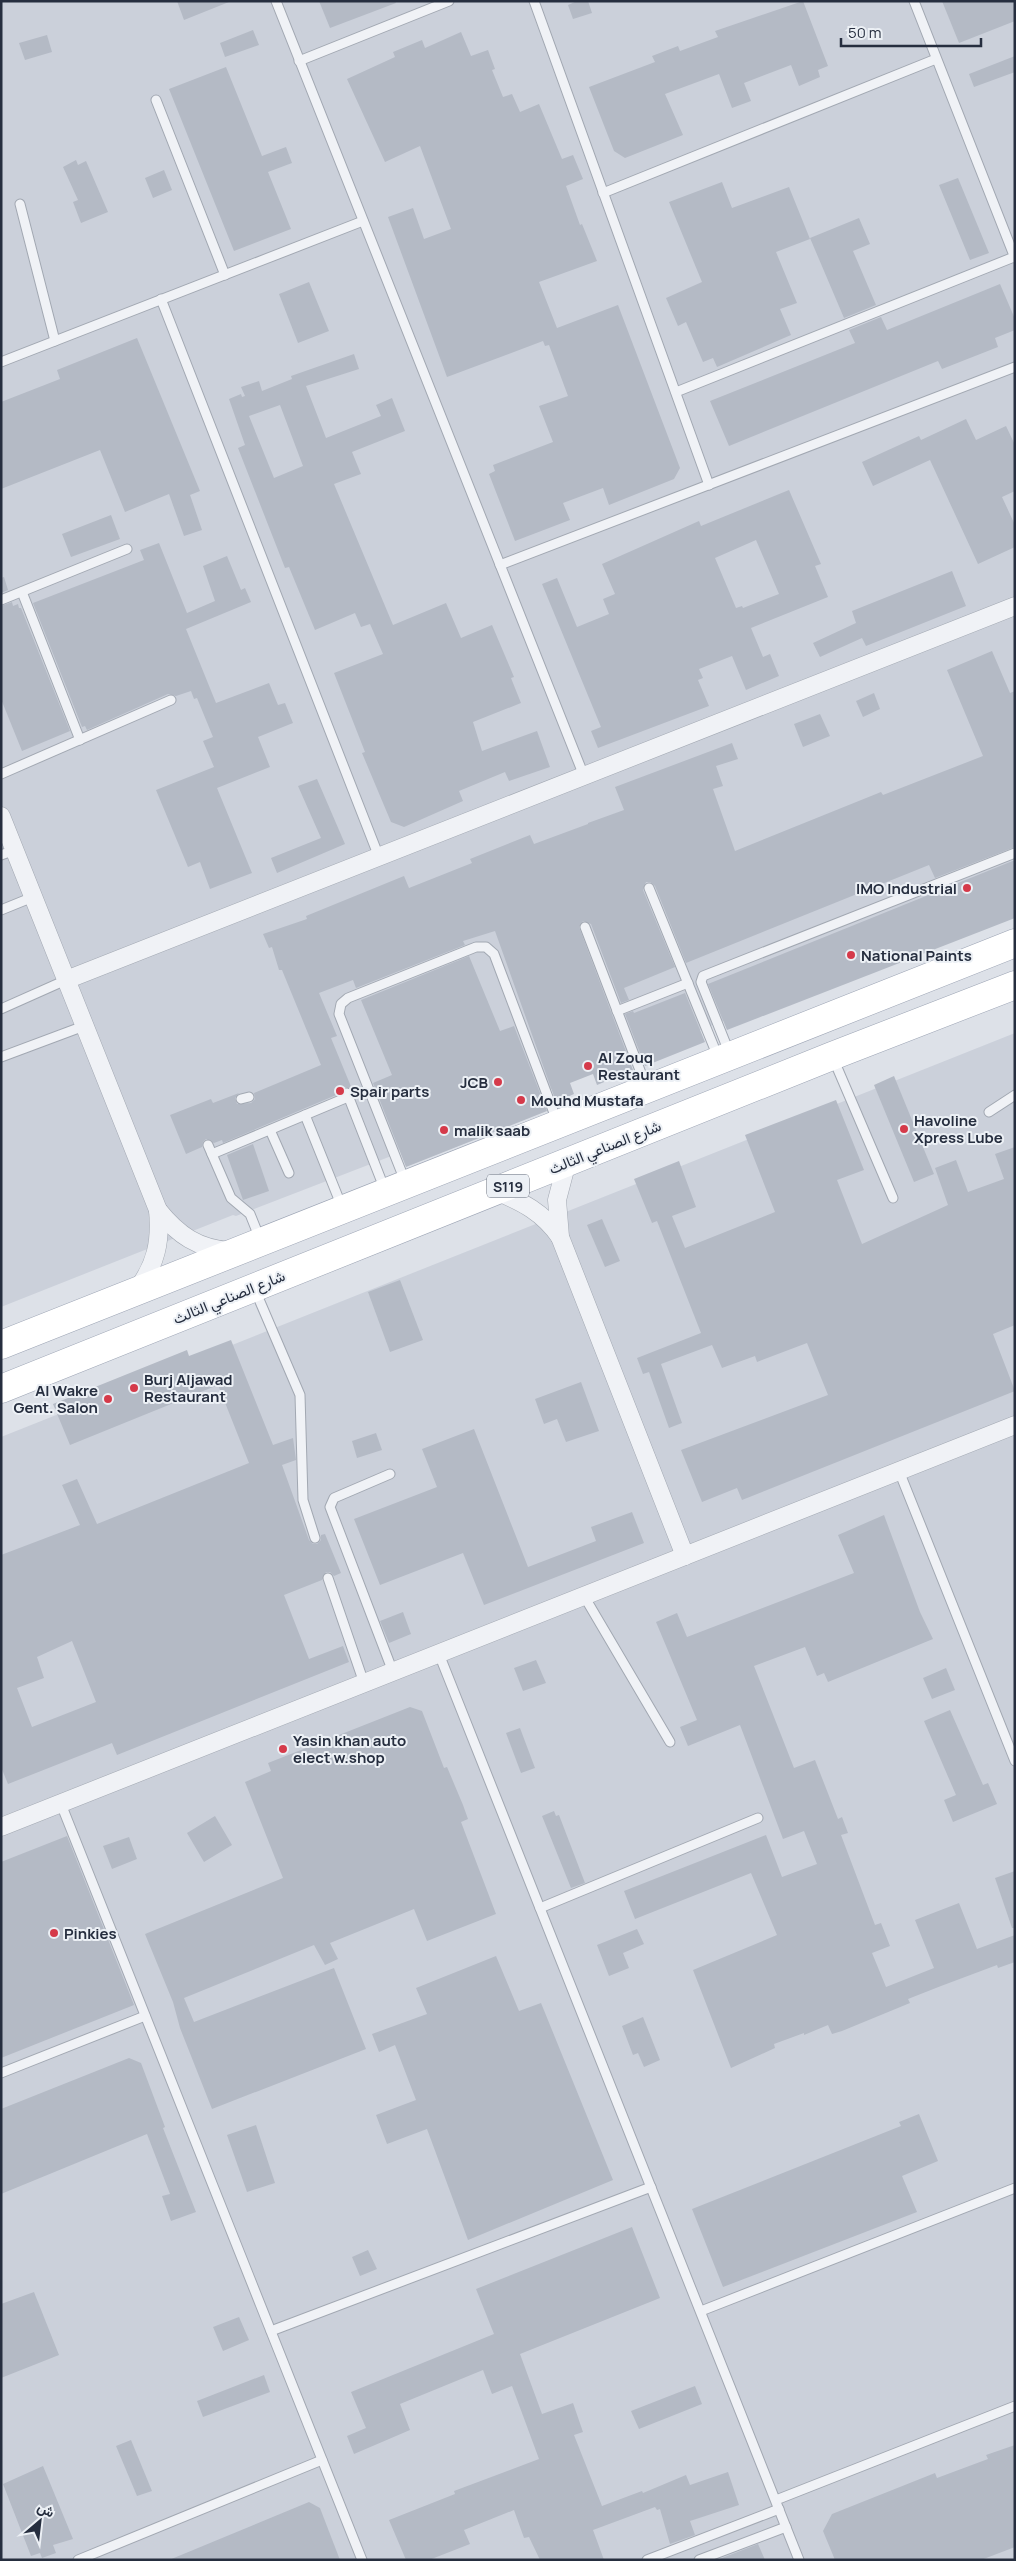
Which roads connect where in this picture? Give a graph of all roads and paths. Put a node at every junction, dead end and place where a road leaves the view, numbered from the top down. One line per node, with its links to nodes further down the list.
1 (276, 1): 6 (lane)
2 (448, 1): 6 (lane)
3 (534, 1): 8 (lane)
4 (914, 1): 5 (lane)
5 (936, 59): 8 (lane); 11 (lane)
6 (299, 60): 10 (lane)
7 (156, 100): 12 (lane)
8 (603, 193): 17 (lane)
9 (20, 204): 14 (lane)
10 (363, 221): 12 (lane); 20 (lane)
11 (1014, 257): 17 (lane)
12 (225, 274): 13 (lane)
13 (161, 300): 14 (lane); 31 (lane)
14 (55, 341): 15 (lane)
15 (1, 362)
16 (1015, 367): 18 (lane)
17 (676, 392): 18 (lane)
18 (709, 485): 20 (lane)
19 (127, 549): 21 (lane)
20 (500, 565): 27 (lane)
21 (22, 592): 22 (lane); 25 (lane)
22 (1, 600)
23 (1015, 606): 27 (street)
24 (171, 700): 25 (lane)
25 (80, 740): 26 (lane)
26 (1, 774)
27 (584, 776): 31 (street)
28 (2, 822): 29 (street)
29 (8, 853): 33 (street)
30 (1015, 853): 45 (lane)
31 (379, 856): 37 (street)
32 (649, 888): 38 (lane)
33 (33, 897): 34 (lane); 37 (street)
34 (1, 910)
35 (585, 928): 41 (lane)
36 (1015, 943): 45 (main road, S119)
37 (66, 980): 40 (lane); 42 (street)
38 (688, 983): 41 (lane); 45 (lane)
39 (1015, 985): 43 (main road, شارع الصناعي الثالث / S119)
40 (1, 1009)
41 (617, 1011): 46 (lane)
42 (84, 1026): 44 (lane); 59 (street)
43 (832, 1056): 54 (main road, شارع الصناعي الثالث / S119); 58 (lane)
44 (1, 1057)
45 (725, 1058): 46 (main road, S119)
46 (647, 1089): 50 (main road, S119)
47 (1015, 1095): 48 (lane)
48 (989, 1112)
49 (305, 1115): 51 (lane); 56 (lane); 60 (lane)
50 (558, 1124): 56 (main road, S119); 56 (lane)
51 (270, 1130): 53 (lane); 55 (lane)
52 (208, 1145): 53 (lane)
53 (212, 1154): 62 (lane)
54 (567, 1162): 57 (main road, شارع الصناعي الثالث / S119); 61 (street)
55 (289, 1173)
56 (396, 1188): 60 (main road, S119)
57 (496, 1191): 61 (street); 63 (main road, شارع الصناعي الثالث / S119)
58 (893, 1198)
59 (158, 1210): 62 (street); 64 (street)
60 (342, 1210): 62 (main road, S119)
61 (560, 1237): 71 (street)
62 (250, 1246): 64 (main road, S119)
63 (254, 1288): 66 (main road, شارع الصناعي الثالث / S119); 70 (lane)
64 (136, 1292): 65 (main road, S119)
65 (1, 1345)
66 (1, 1389)
67 (1015, 1425): 68 (street)
68 (899, 1471): 71 (street); 78 (lane)
69 (390, 1474): 75 (lane)
70 (314, 1538)
71 (685, 1556): 73 (street)
72 (328, 1578): 76 (lane)
73 (584, 1596): 74 (street); 77 (lane)
74 (439, 1654): 75 (street); 82 (lane)
75 (392, 1672): 76 (street)
76 (364, 1683): 79 (street)
77 (670, 1742)
78 (1015, 1761)
79 (61, 1804): 81 (street); 83 (lane)
80 (758, 1818): 82 (lane)
81 (1, 1827)
82 (540, 1908): 85 (lane)
83 (146, 2016): 84 (lane); 88 (lane)
84 (1, 2073)
85 (651, 2187): 87 (lane); 88 (lane)
86 (1015, 2188): 87 (lane)
87 (701, 2311): 91 (lane)
88 (271, 2331): 90 (lane)
89 (1015, 2406): 91 (lane)
90 (322, 2460): 93 (lane); 94 (lane)
91 (778, 2505): 92 (lane); 95 (lane)
92 (786, 2527): 96 (lane); 97 (lane)
93 (78, 2560)
94 (362, 2560)
95 (648, 2560)
96 (699, 2560)
97 (799, 2560)

